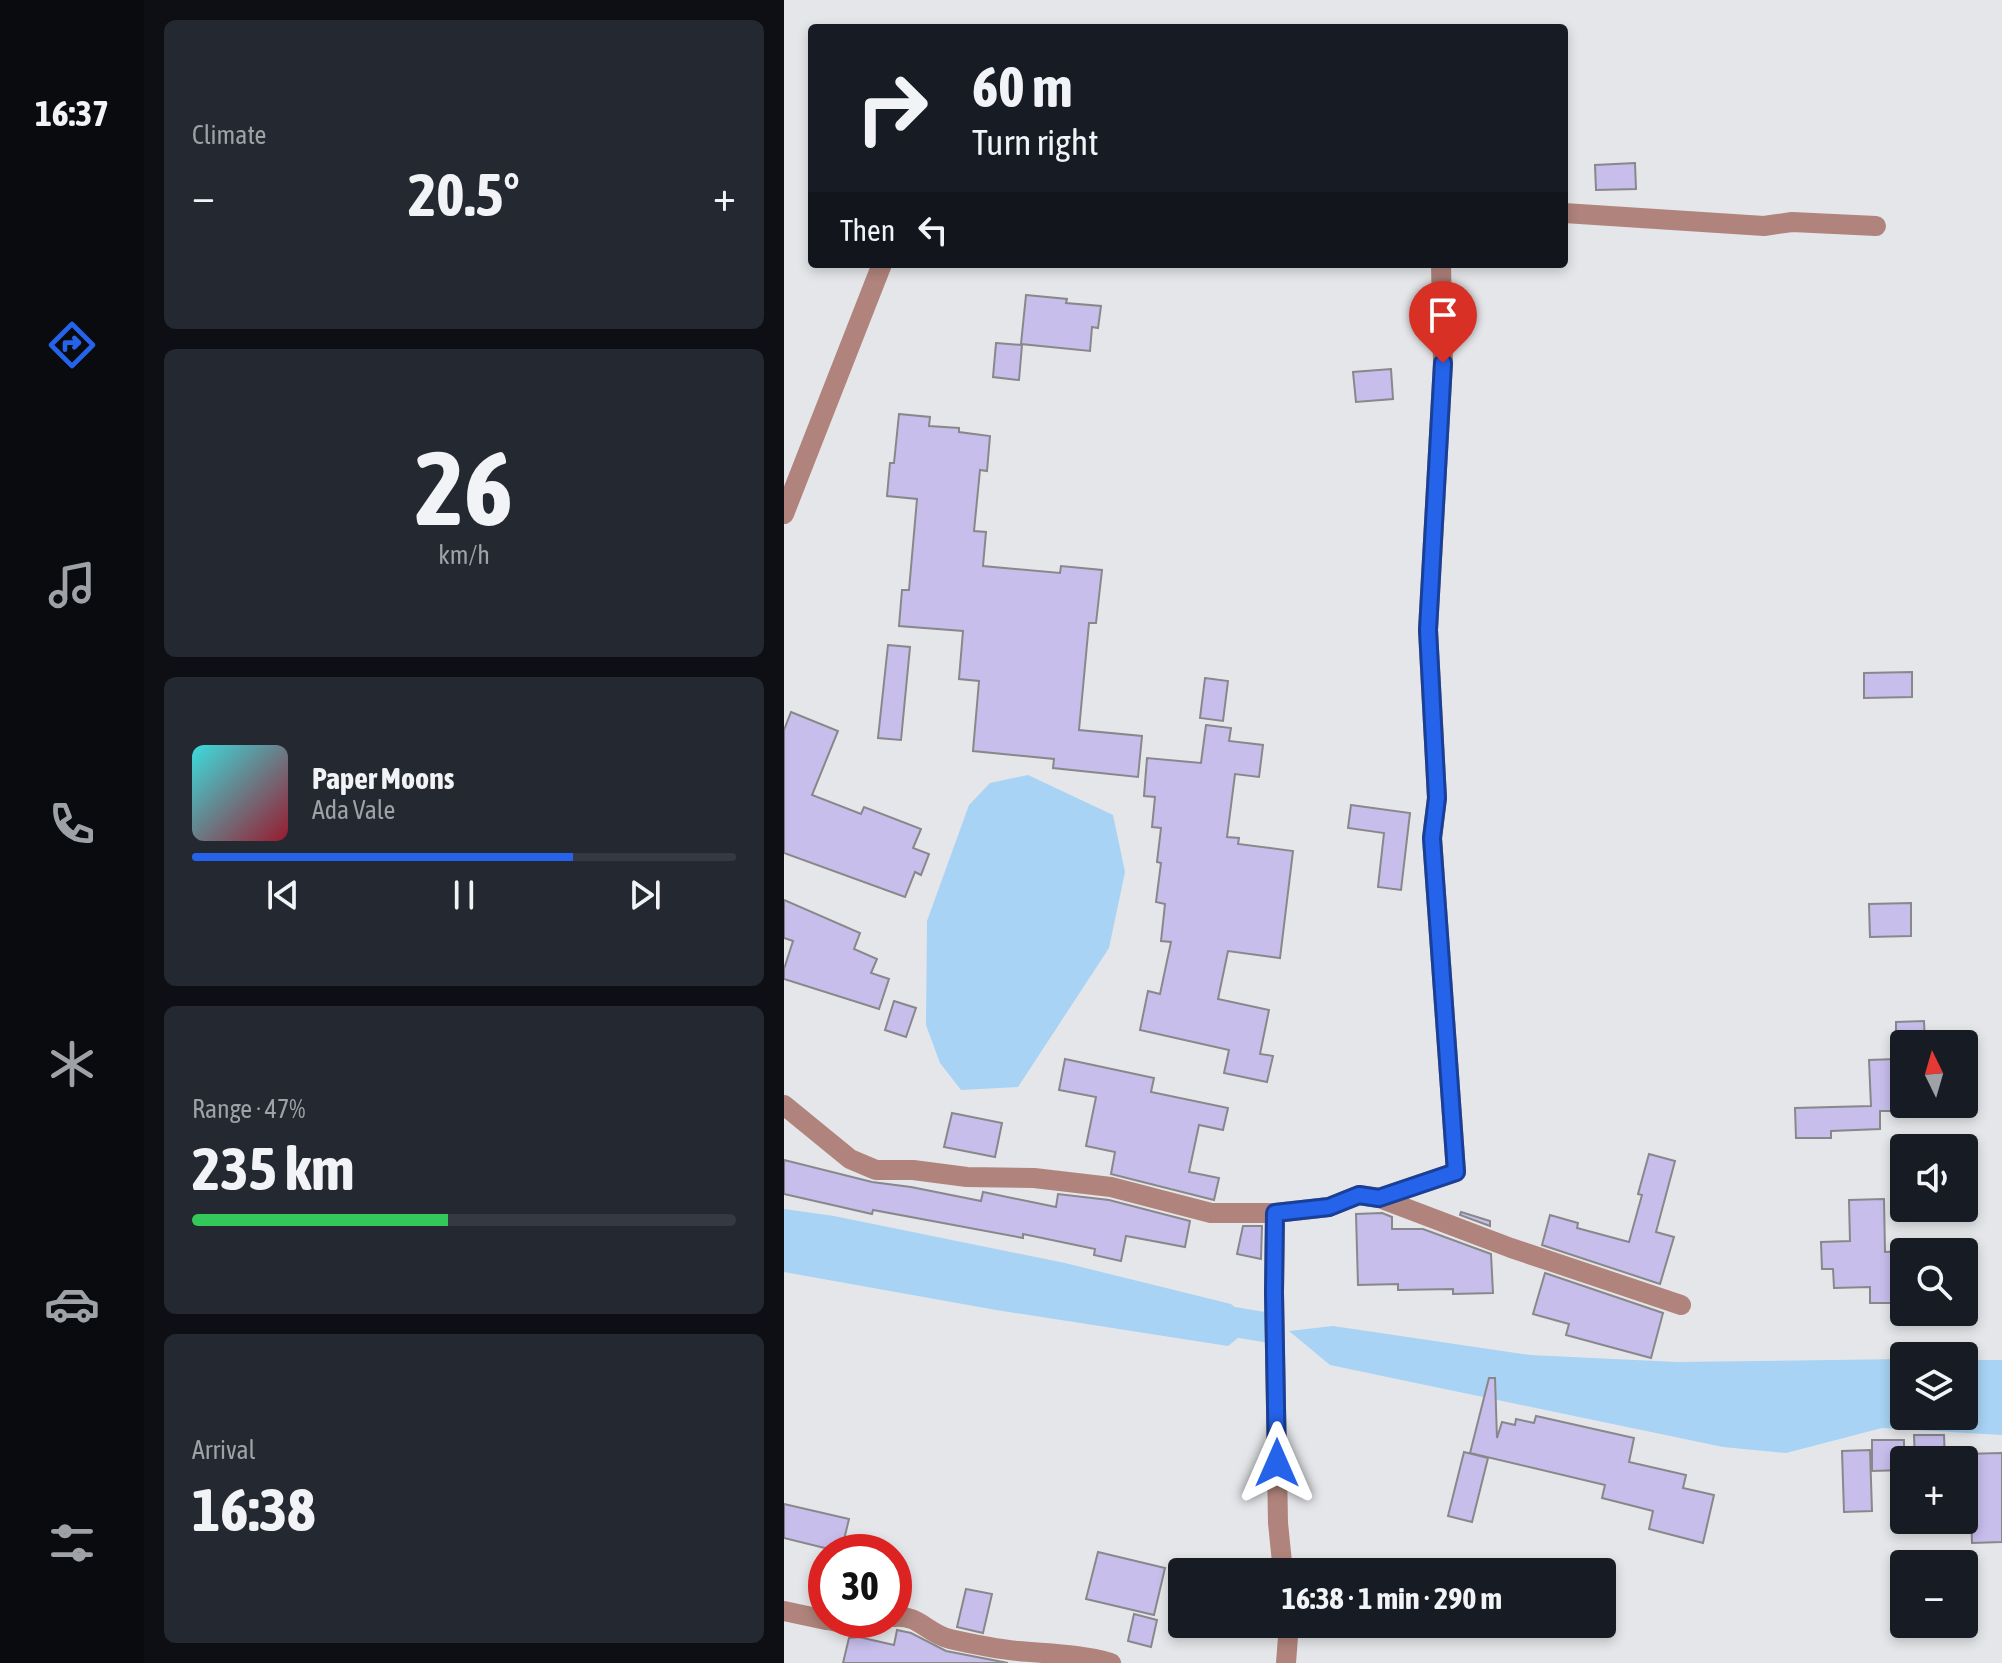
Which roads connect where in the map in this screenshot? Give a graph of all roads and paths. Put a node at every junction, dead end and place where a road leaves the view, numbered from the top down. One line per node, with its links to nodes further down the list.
1 (1568, 213): 2 (street)
2 (1876, 226)
3 (880, 268): 5 (street)
4 (1441, 268): 7 (street)
5 (784, 514)
6 (784, 1105): 8 (street)
7 (1379, 1198): 8 (street); 9 (street)
8 (1275, 1213): 10 (street)
9 (1681, 1305)
10 (1282, 1558)
11 (784, 1611): 12 (street)
12 (808, 1616)
13 (912, 1619): 15 (street)
14 (1288, 1638): 16 (street)
15 (1111, 1663)
16 (1286, 1663)

